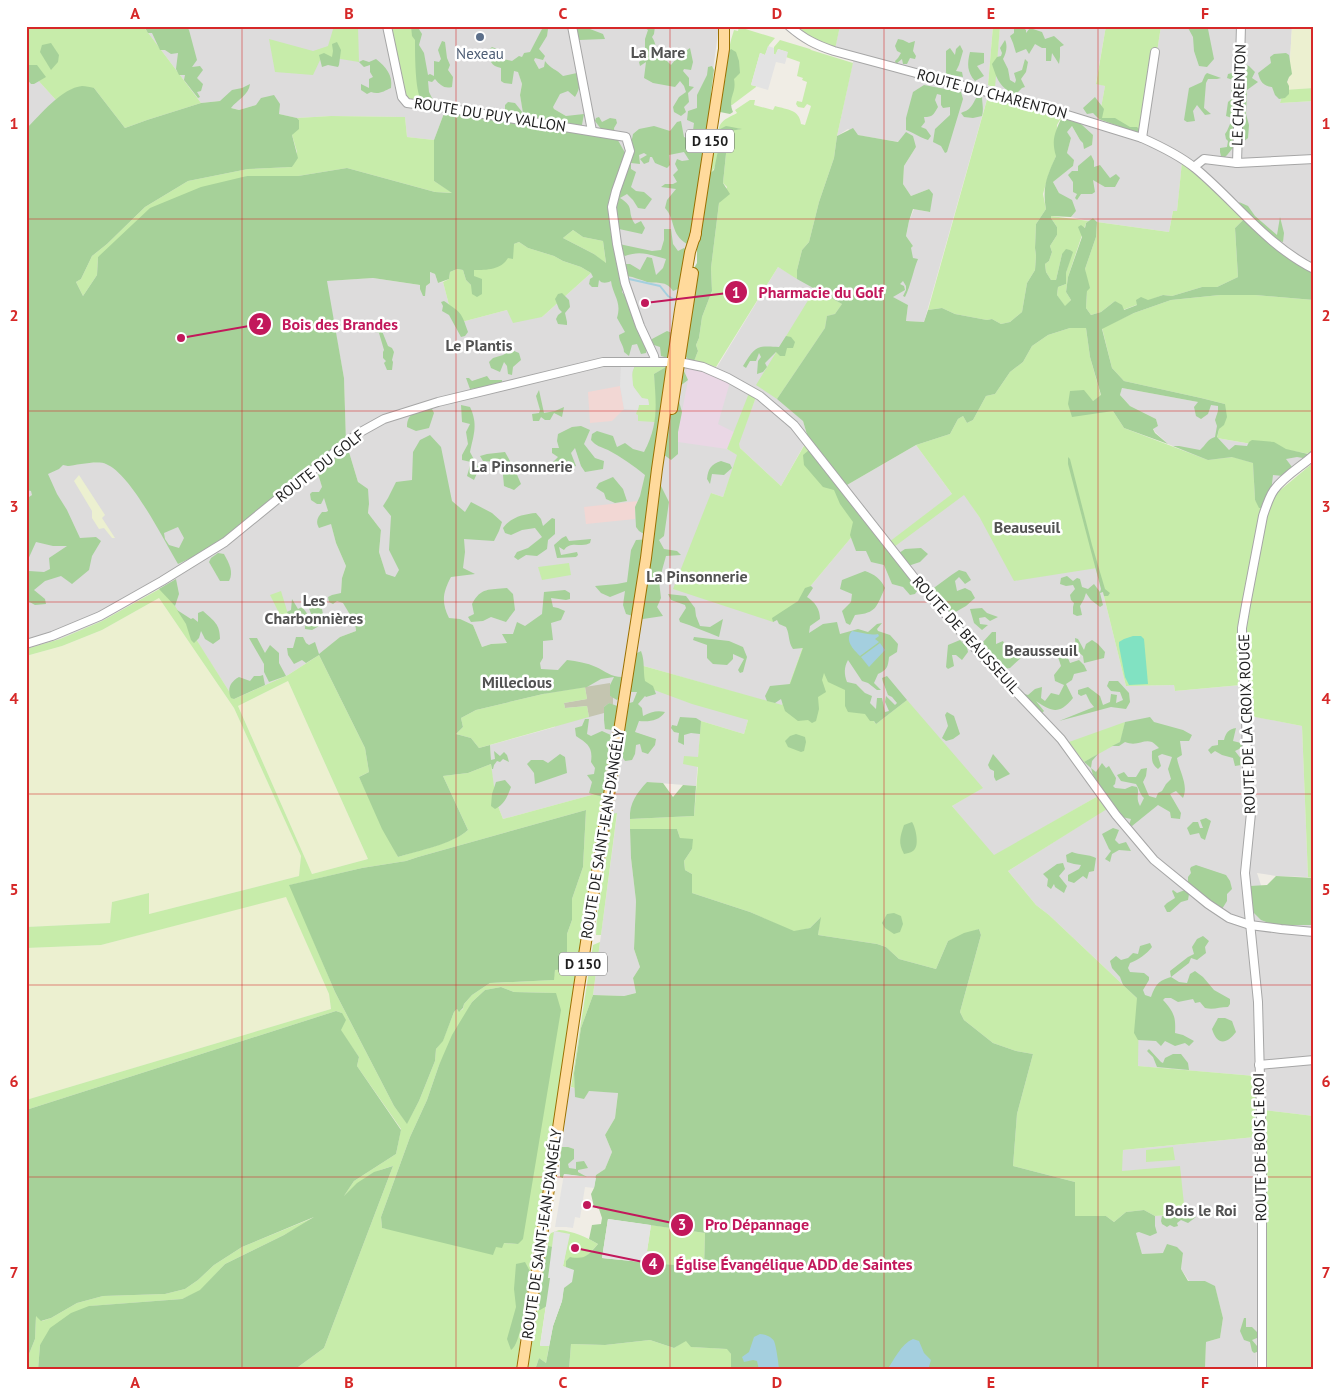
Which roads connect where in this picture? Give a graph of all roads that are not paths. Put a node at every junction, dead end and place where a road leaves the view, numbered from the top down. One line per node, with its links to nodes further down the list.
1 (387, 26): 9 (street, ROUTE DU PUY VALLON)
2 (572, 26): 9 (street)
3 (724, 26): 7 (main road, ROUTE DE SAINT-JEAN-D'ANGÉLY / D 150)
4 (732, 26): 7 (main road, ROUTE DE SAINT-JEAN-D'ANGÉLY / D 150)
5 (789, 26): 10 (street, ROUTE DU CHARENTON)
6 (1241, 26): 12 (street, LE CHARENTON)
7 (724, 49): 16 (main road, ROUTE DE SAINT-JEAN-D'ANGÉLY / D 150)
8 (1155, 52): 10 (street)
9 (592, 131): 15 (street)
10 (1142, 138): 13 (street, ROUTE DU CHARENTON)
11 (1314, 159): 12 (street)
12 (1237, 163): 13 (street)
13 (1194, 167): 14 (street, ROUTE DU CHARENTON)
14 (1314, 269)
15 (655, 362): 16 (street, ROUTE DU GOLF); 18 (street, ROUTE DU GOLF)
16 (676, 362): 19 (street, ROUTE DE BEAUSSEUIL); 23 (main road, ROUTE DE SAINT-JEAN-D'ANGÉLY / D 150)
17 (1314, 455): 19 (street, ROUTE DE LA CROIX ROUGE)
18 (26, 644)
19 (1250, 925): 20 (street, ROUTE DE BEAUSSEUIL); 22 (street, ROUTE DE BOIS LE ROI)
20 (1314, 932)
21 (1314, 1060): 22 (street)
22 (1259, 1065): 24 (street, ROUTE DE BOIS LE ROI)
23 (522, 1370)
24 (1262, 1370)

